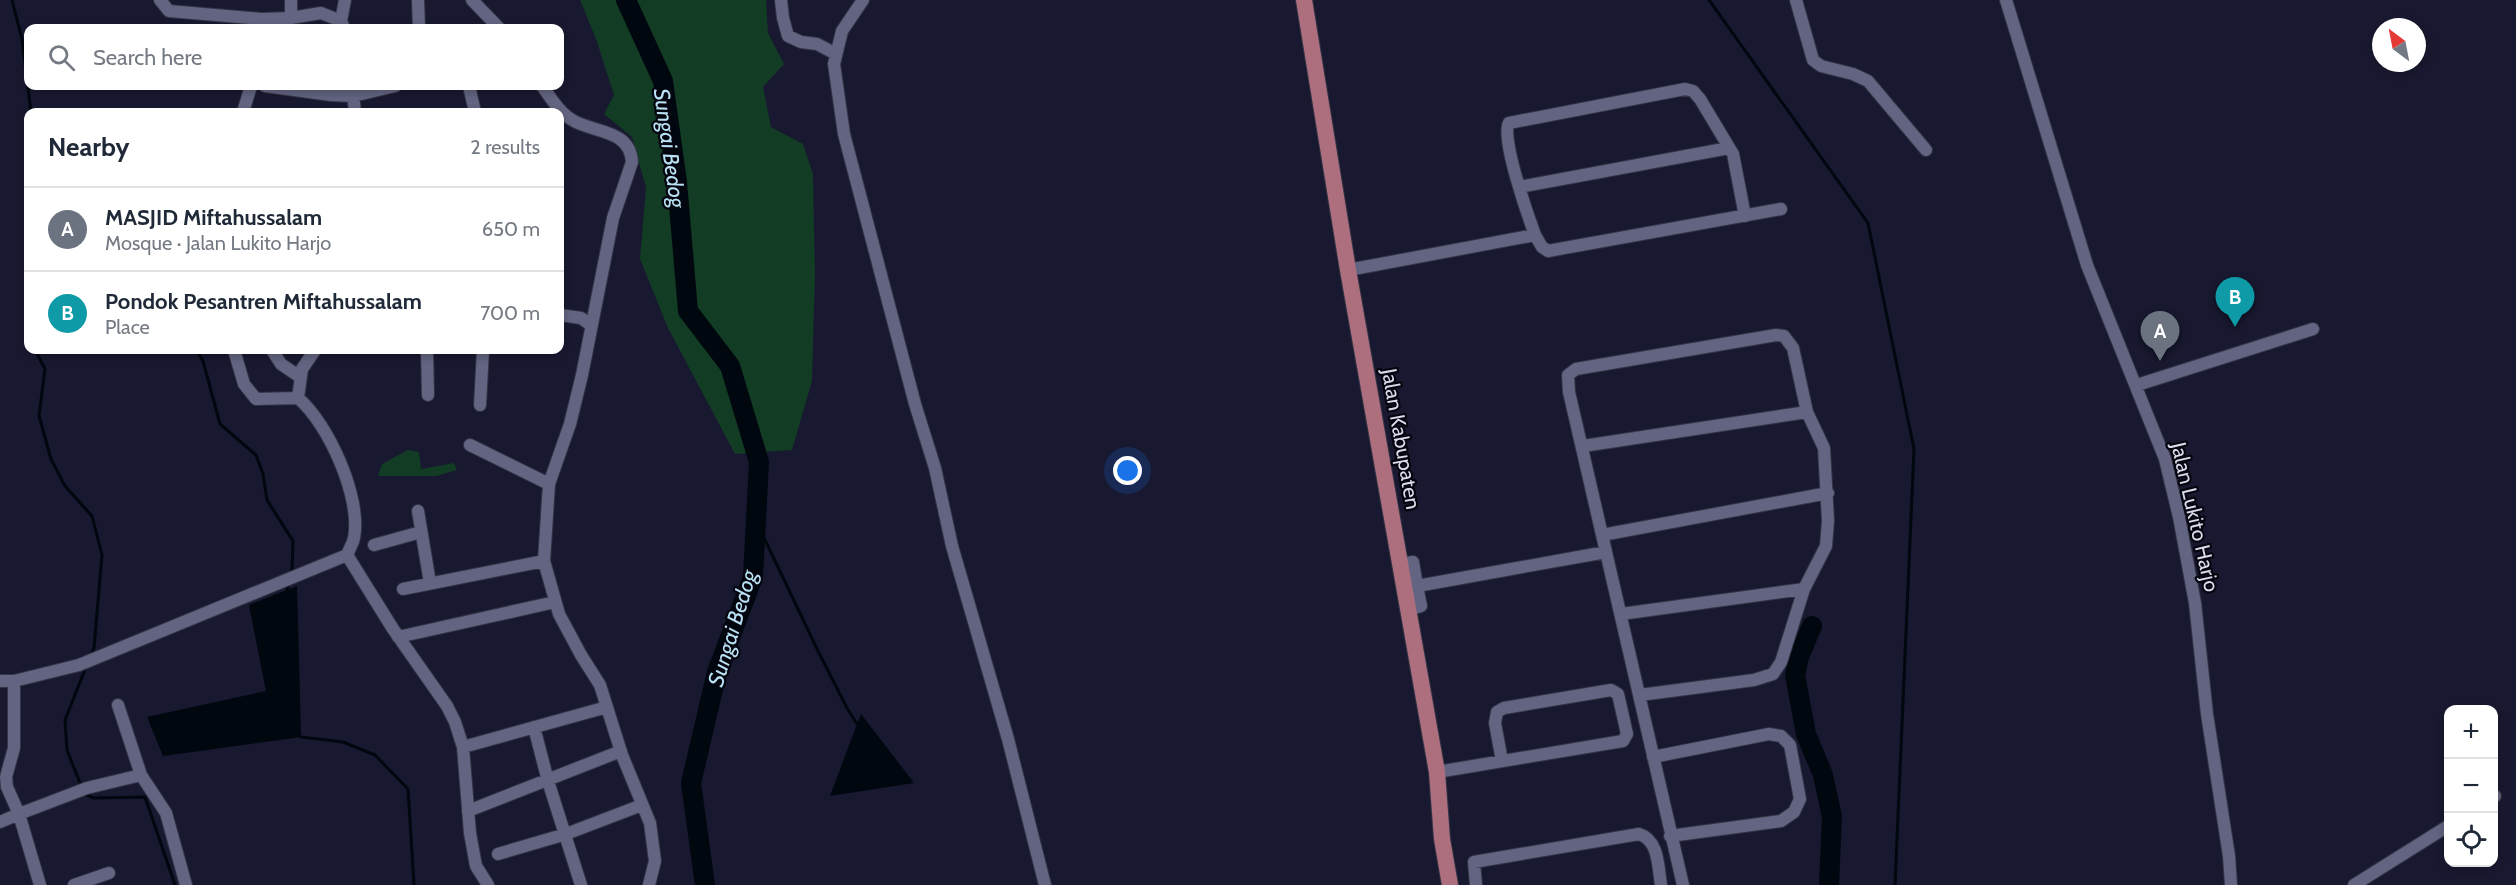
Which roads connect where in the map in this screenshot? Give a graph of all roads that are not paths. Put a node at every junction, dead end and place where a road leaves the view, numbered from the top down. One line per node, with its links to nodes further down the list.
1 (160, 0): 12 (street)
2 (291, 0): 11 (street)
3 (345, 0): 14 (street)
4 (418, 0): 15 (street)
5 (472, 0): 16 (street)
6 (782, 0): 17 (street)
7 (863, 0): 17 (street)
8 (1304, 0): 34 (main road, Jalan Kabupaten)
9 (1796, 0): 29 (street)
10 (2006, 0): 44 (street, Jalan Lukito Harjo)
11 (291, 18): 12 (street); 13 (street)
12 (261, 24)
13 (340, 24)
14 (342, 24)
15 (419, 24)
16 (495, 24)
17 (837, 54): 97 (street)
18 (250, 90): 23 (street)
19 (294, 90): 22 (street)
20 (470, 90): 25 (street)
21 (545, 90): 26 (street)
22 (352, 91): 24 (street)
23 (244, 108)
24 (354, 108)
25 (474, 108)
26 (559, 108)
27 (564, 114): 36 (street)
28 (1729, 148): 30 (street); 30 (street); 32 (street)
29 (1926, 150)
30 (1519, 187): 33 (street)
31 (1781, 209): 32 (street)
32 (1745, 216): 33 (street)
33 (1535, 234): 34 (street)
34 (1348, 270): 60 (main road, Jalan Kabupaten)
35 (564, 316): 36 (street)
36 (591, 325): 51 (street)
37 (2313, 328): 44 (street)
38 (235, 354): 46 (street)
39 (274, 354): 43 (street)
40 (308, 354): 43 (street)
41 (427, 354): 45 (street)
42 (483, 354): 47 (street)
43 (300, 377): 46 (street)
44 (2137, 385): 102 (street, Jalan Lukito Harjo)
45 (428, 395)
46 (298, 398): 58 (street)
47 (480, 405)
48 (1807, 412): 50 (street); 50 (street); 52 (street)
49 (470, 445): 51 (street)
50 (1583, 446): 55 (street)
51 (549, 484): 59 (street)
52 (1828, 493): 55 (street); 64 (street)
53 (418, 511): 54 (street)
54 (421, 532): 56 (street); 61 (street)
55 (1602, 535): 57 (street)
56 (374, 545)
57 (1606, 552): 62 (street); 67 (street)
58 (347, 555): 68 (street); 70 (street)
59 (544, 561): 61 (street); 65 (street)
60 (1400, 564): 62 (street); 66 (main road, Jalan Kabupaten)
61 (430, 584): 63 (street)
62 (1417, 586): 66 (street)
63 (403, 589)
64 (1804, 589): 67 (street); 71 (street)
65 (555, 602): 68 (street); 73 (street)
66 (1408, 610): 79 (main road, Jalan Kabupaten)
67 (1620, 614): 71 (street)
68 (398, 637): 75 (street)
69 (0, 681): 70 (street)
70 (14, 681): 84 (street)
71 (1640, 695): 77 (street)
72 (118, 705): 80 (street)
73 (607, 707): 74 (street); 76 (street)
74 (534, 727): 75 (street); 81 (street)
75 (463, 747): 83 (street)
76 (621, 751): 81 (street); 82 (street)
77 (1653, 757): 88 (street); 88 (street)
78 (1502, 761): 78 (street); 79 (street)
79 (1437, 772): 98 (main road, Jalan Kabupaten)
80 (141, 775): 84 (street); 93 (street)
81 (548, 781): 83 (street); 87 (street)
82 (642, 805): 87 (street); 96 (street)
83 (468, 811): 94 (street)
84 (19, 814): 85 (street); 91 (street)
85 (0, 822)
86 (2444, 829): 103 (street)
87 (566, 834): 89 (street); 95 (street)
88 (1670, 836): 101 (street)
89 (498, 854)
90 (109, 873): 92 (street)
91 (40, 885)
92 (74, 885)
93 (186, 885)
94 (488, 885)
95 (581, 885)
96 (648, 885)
97 (1045, 885)
98 (1450, 885)
99 (1476, 885): 100 (street)
100 (1661, 885)
101 (1683, 885)
102 (2231, 885)
103 (2354, 885)

